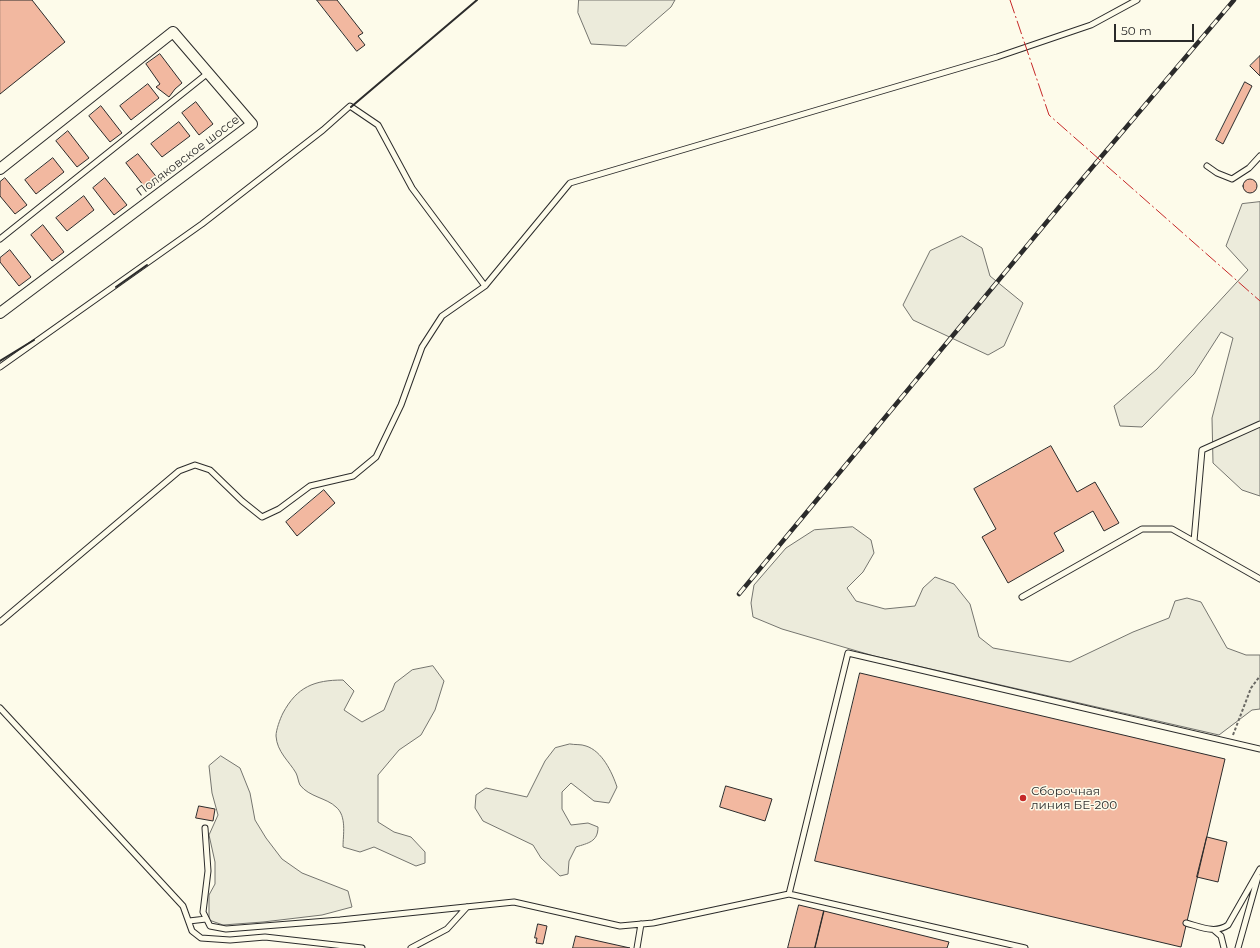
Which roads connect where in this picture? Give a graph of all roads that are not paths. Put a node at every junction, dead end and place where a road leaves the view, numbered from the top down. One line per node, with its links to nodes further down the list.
1 (1137, 0): 7 (lane)
2 (208, 73): 5 (street, Поляковское шоссе); 6 (lane); 8 (street, Поляковское шоссе)
3 (1260, 156): 4 (lane)
4 (1207, 166)
5 (0, 169)
6 (0, 239)
7 (485, 286): 9 (lane); 14 (lane)
8 (0, 313)
9 (0, 367)
10 (1260, 424): 11 (lane)
11 (1194, 541): 12 (lane); 13 (lane)
12 (1260, 579)
13 (1022, 597)
14 (0, 622)
15 (0, 708): 22 (lane)
16 (1260, 749): 19 (lane)
17 (205, 828): 21 (lane)
18 (1260, 869): 25 (lane); 31 (lane)
19 (789, 894): 23 (lane); 29 (lane)
20 (467, 907): 21 (lane); 23 (lane); 27 (lane)
21 (206, 919): 22 (lane)
22 (189, 922): 26 (lane)
23 (641, 924): 28 (lane)
24 (1186, 924): 25 (lane)
25 (1214, 930): 30 (lane)
26 (362, 948)
27 (411, 948)
28 (637, 948)
29 (1025, 948)
30 (1224, 948)
31 (1238, 948)

